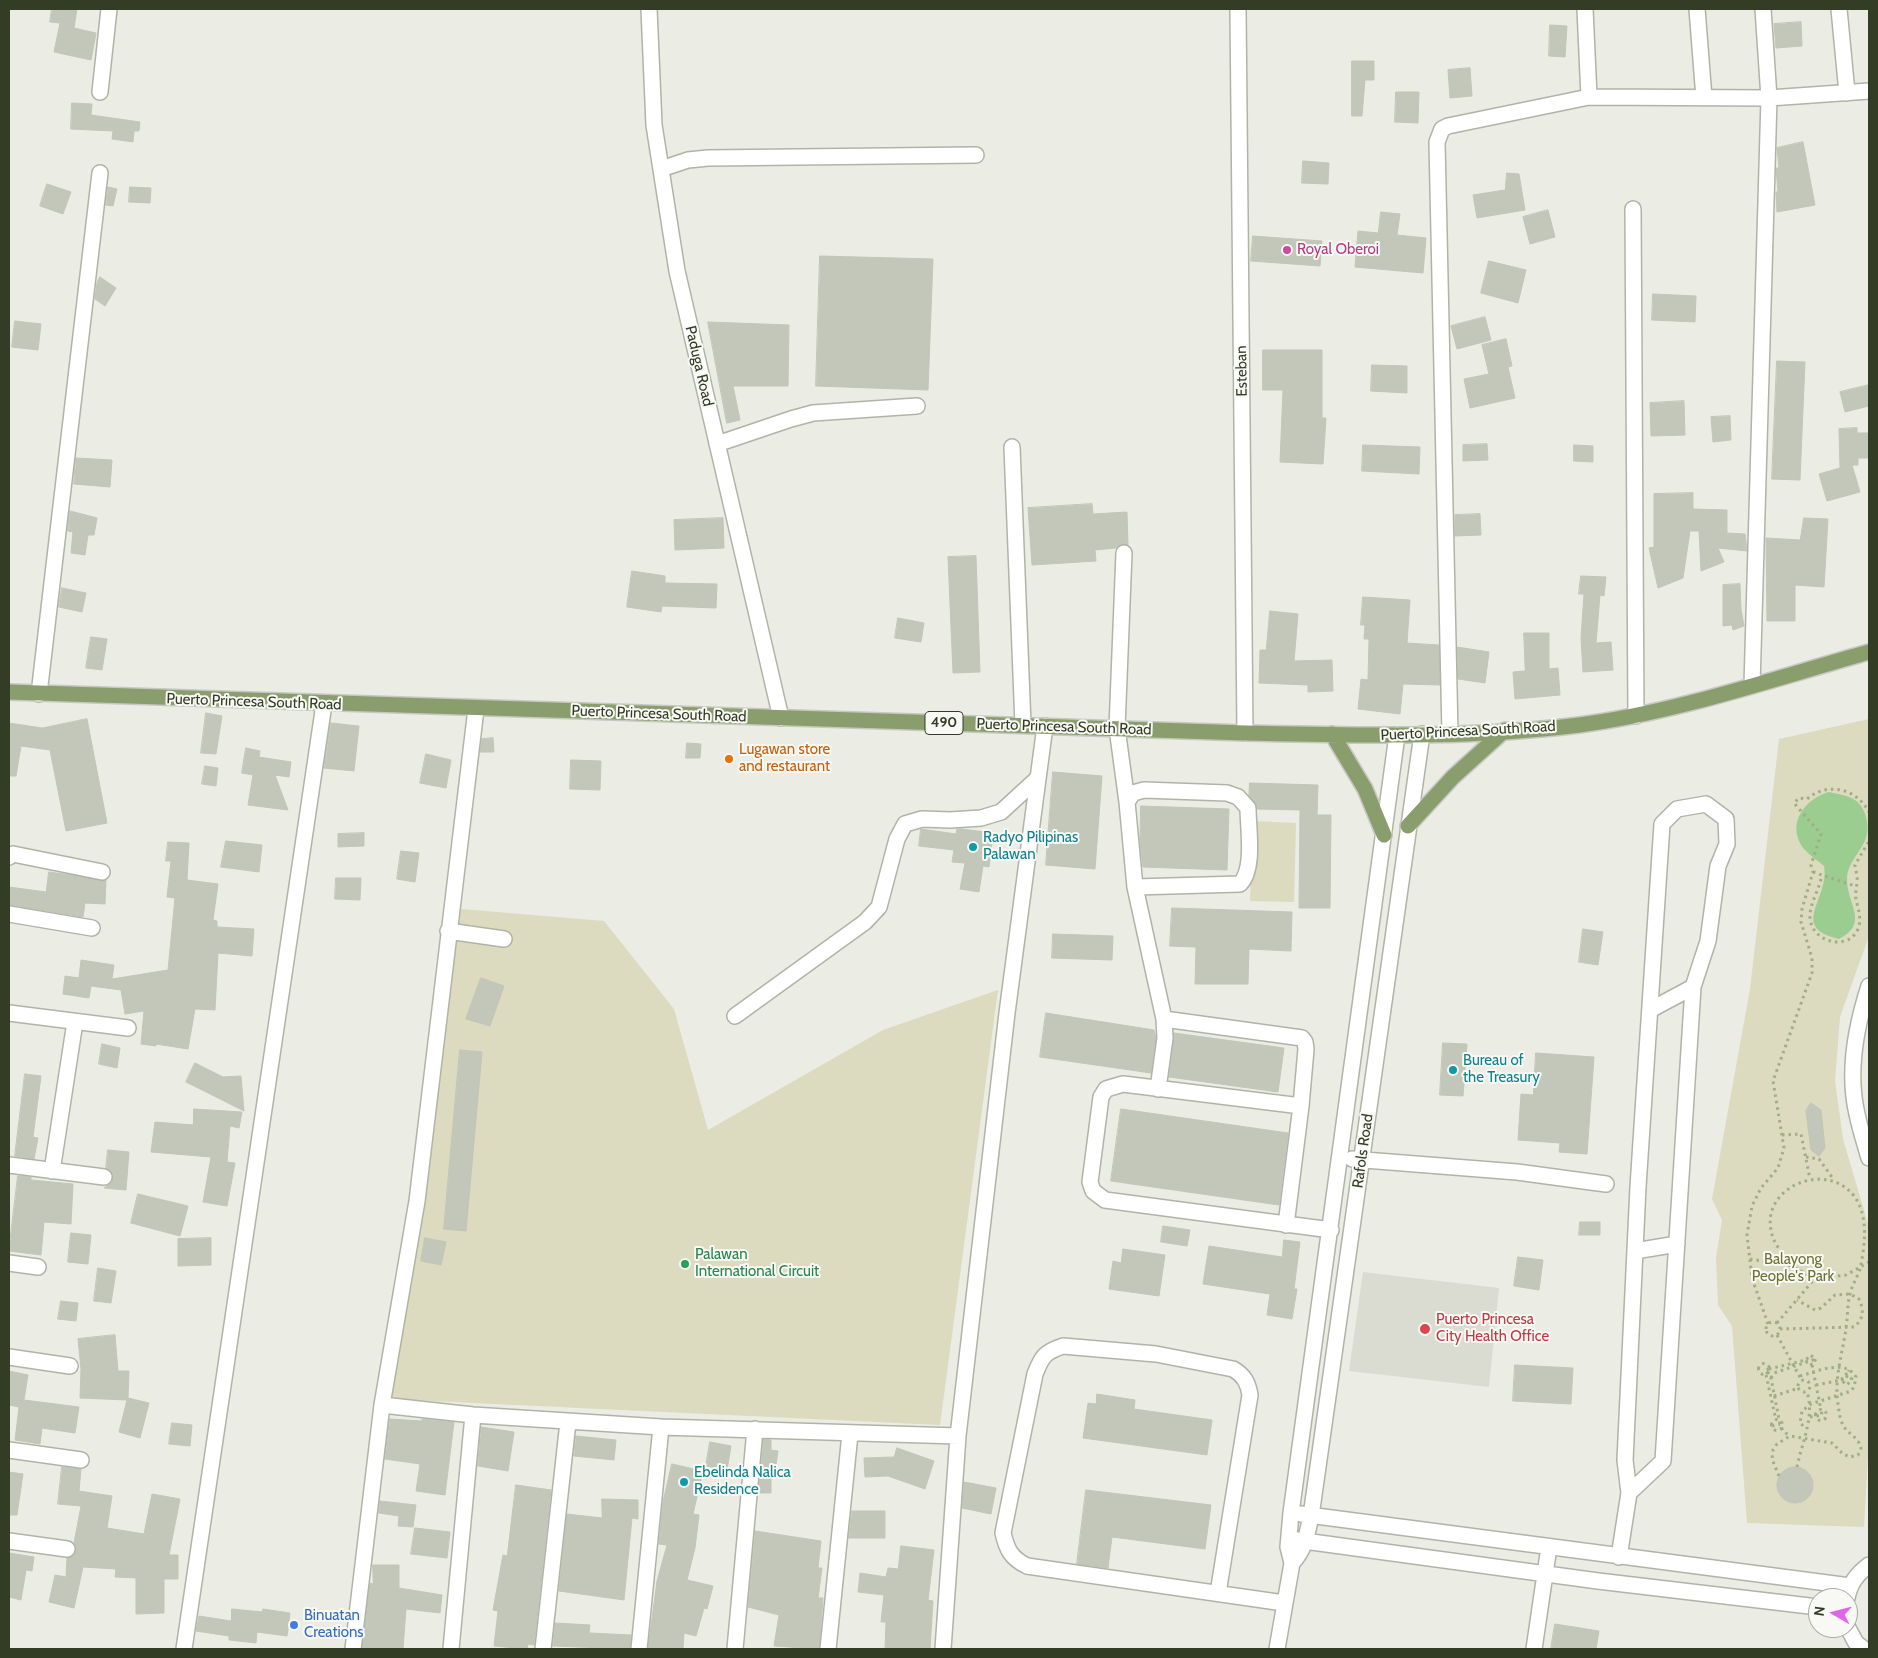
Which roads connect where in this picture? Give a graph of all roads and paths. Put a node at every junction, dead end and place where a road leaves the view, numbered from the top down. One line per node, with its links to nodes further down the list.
1 (109, 9): 9 (street)
2 (649, 9): 15 (street, Paduga Road)
3 (1238, 9): 34 (street, Esteban)
4 (1585, 9): 11 (street)
5 (1697, 9): 12 (street)
6 (1762, 9): 13 (street)
7 (1839, 9): 10 (street)
8 (1869, 91): 10 (street)
9 (100, 92)
10 (1847, 94): 13 (street)
11 (1589, 97): 12 (street); 37 (street)
12 (1704, 98): 13 (street)
13 (1769, 98): 23 (street)
14 (976, 155): 15 (street)
15 (661, 169): 19 (street, Paduga Road)
16 (100, 173): 25 (street)
17 (1633, 209): 28 (street)
18 (916, 406): 19 (street)
19 (717, 444): 29 (street, Paduga Road)
20 (1012, 447): 30 (street)
21 (1124, 553): 32 (street)
22 (1869, 652): 23 (main road, Puerto Princesa South Road / 490)
23 (1752, 685): 28 (main road, Puerto Princesa South Road / 490)
24 (9, 692): 25 (main road, Puerto Princesa South Road / 490)
25 (40, 694): 26 (main road, Puerto Princesa South Road / 490)
26 (324, 704): 27 (main road, Puerto Princesa South Road / 490); 149 (street)
27 (476, 709): 29 (main road, Puerto Princesa South Road / 490); 53 (street)
28 (1636, 716): 33 (main road, Puerto Princesa South Road / 490)
29 (781, 718): 30 (main road, Puerto Princesa South Road / 490)
30 (1023, 725): 31 (main road, Puerto Princesa South Road / 490)
31 (1045, 726): 32 (main road, Puerto Princesa South Road / 490); 39 (street)
32 (1117, 728): 34 (main road, Puerto Princesa South Road / 490); 40 (street)
33 (1505, 730): 37 (main road, Puerto Princesa South Road / 490); 42 (main road)
34 (1246, 733): 35 (main road, Puerto Princesa South Road / 490)
35 (1332, 734): 38 (main road, Puerto Princesa South Road / 490); 43 (main road)
36 (1422, 734): 37 (main road, Puerto Princesa South Road / 490); 38 (main road, Puerto Princesa South Road / 490); 42 (street, Rafols Road)
37 (1450, 734)
38 (1397, 735): 43 (street, Rafols Road)
39 (1038, 778): 59 (street); 124 (street)
40 (1127, 802): 49 (street); 49 (street)
41 (1869, 812): 47 (path)
42 (1408, 826): 69 (street, Rafols Road)
43 (1384, 835): 67 (street, Rafols Road)
44 (1869, 841): 50 (path)
45 (9, 857): 46 (street)
46 (102, 872)
47 (1813, 872): 50 (path); 65 (path)
48 (1821, 879): 50 (path)
49 (1135, 886): 60 (street)
50 (1855, 886)
51 (9, 914): 52 (street)
52 (92, 928)
53 (448, 931): 54 (street); 113 (street)
54 (504, 939)
55 (1869, 986): 68 (street)
56 (1693, 987): 57 (street); 57 (street); 78 (street)
57 (1650, 1010): 79 (street)
58 (9, 1013): 61 (street)
59 (735, 1016)
60 (1164, 1019): 63 (street); 64 (street)
61 (74, 1022): 62 (street); 71 (street)
62 (128, 1028)
63 (1158, 1088): 64 (street); 76 (street)
64 (1301, 1106): 76 (street)
65 (1782, 1135): 66 (path); 80 (path)
66 (1806, 1157): 73 (path); 74 (path)
67 (1340, 1158): 69 (street); 77 (street, Rafols Road)
68 (1869, 1158)
69 (1362, 1160): 75 (street); 133 (street, Rafols Road)
70 (9, 1165): 71 (street)
71 (52, 1171): 72 (street)
72 (104, 1178)
73 (1810, 1179): 74 (path); 83 (path)
74 (1835, 1180): 85 (path)
75 (1606, 1184)
76 (1286, 1225): 77 (street)
77 (1331, 1230): 132 (street, Rafols Road)
78 (1677, 1244): 79 (street); 131 (street)
79 (1635, 1251): 131 (street)
80 (1750, 1259): 83 (path); 90 (path)
81 (1869, 1262): 85 (path)
82 (9, 1263): 84 (street)
83 (1792, 1266): 86 (path)
84 (38, 1267)
85 (1860, 1269): 86 (path); 87 (path)
86 (1817, 1276): 88 (path)
87 (1850, 1294): 88 (path); 91 (path); 91 (path)
88 (1797, 1300): 89 (path)
89 (1777, 1323): 90 (path); 92 (path)
90 (1768, 1324): 93 (path)
91 (1846, 1328): 92 (path); 99 (path)
92 (1780, 1329): 93 (path)
93 (1777, 1335): 100 (path)
94 (9, 1357): 98 (street)
95 (1816, 1359): 96 (path, bridge); 97 (path, bridge); 100 (path)
96 (1806, 1360): 97 (path, bridge); 101 (path, bridge)
97 (1812, 1365): 107 (path, bridge)
98 (70, 1366)
99 (1838, 1366): 102 (path); 104 (path); 111 (path)
100 (1795, 1367): 104 (path); 105 (path)
101 (1770, 1369): 103 (path, bridge); 103 (path, bridge); 105 (path)
102 (1848, 1370): 107 (path, bridge); 111 (path)
103 (1766, 1375): 116 (path)
104 (1800, 1376): 106 (path)
105 (1771, 1378): 110 (path)
106 (1802, 1381): 108 (path); 109 (path)
107 (1816, 1385): 115 (path, bridge)
108 (1799, 1388): 109 (path); 110 (path)
109 (1807, 1392): 112 (path)
110 (1774, 1396): 118 (path)
111 (1837, 1396): 112 (path); 126 (path)
112 (1811, 1404): 115 (path); 121 (path)
113 (382, 1405): 114 (street); 150 (street)
114 (473, 1416): 117 (street); 151 (street)
115 (1810, 1417): 121 (path)
116 (1776, 1420): 119 (path, bridge); 119 (path, bridge)
117 (568, 1422): 120 (street); 152 (street)
118 (1780, 1424): 119 (path); 125 (path)
119 (1772, 1426)
120 (661, 1427): 122 (street); 153 (street)
121 (1806, 1428): 126 (path)
122 (755, 1429): 123 (street); 154 (street)
123 (850, 1434): 124 (street); 155 (street)
124 (958, 1436): 156 (street)
125 (1790, 1436): 126 (path); 130 (path)
126 (1802, 1438): 129 (path)
127 (9, 1450): 128 (street)
128 (81, 1460)
129 (1797, 1467)
130 (1779, 1476)
131 (1629, 1492): 139 (street)
132 (1291, 1513): 133 (street); 134 (street, Rafols Road)
133 (1311, 1516): 136 (street, Rafols Road); 137 (street)
134 (1288, 1539): 136 (street); 140 (street, Rafols Road)
135 (9, 1541): 138 (street)
136 (1306, 1542): 140 (street, Rafols Road); 142 (street)
137 (1549, 1547): 139 (street); 142 (street)
138 (67, 1549)
139 (1619, 1557): 143 (street)
140 (1292, 1563): 146 (street, Rafols Road)
141 (1869, 1565): 144 (street)
142 (1545, 1574): 147 (street); 158 (street)
143 (1822, 1588)
144 (1850, 1588)
145 (1218, 1593): 145 (street); 146 (street)
146 (1284, 1603): 157 (street, Rafols Road)
147 (1808, 1606)
148 (1853, 1638): 159 (street)
149 (184, 1649)
150 (354, 1649)
151 (451, 1649)
152 (543, 1649)
153 (639, 1649)
154 (735, 1649)
155 (828, 1649)
156 (942, 1649)
157 (1277, 1649)
158 (1534, 1649)
159 (1864, 1649)

